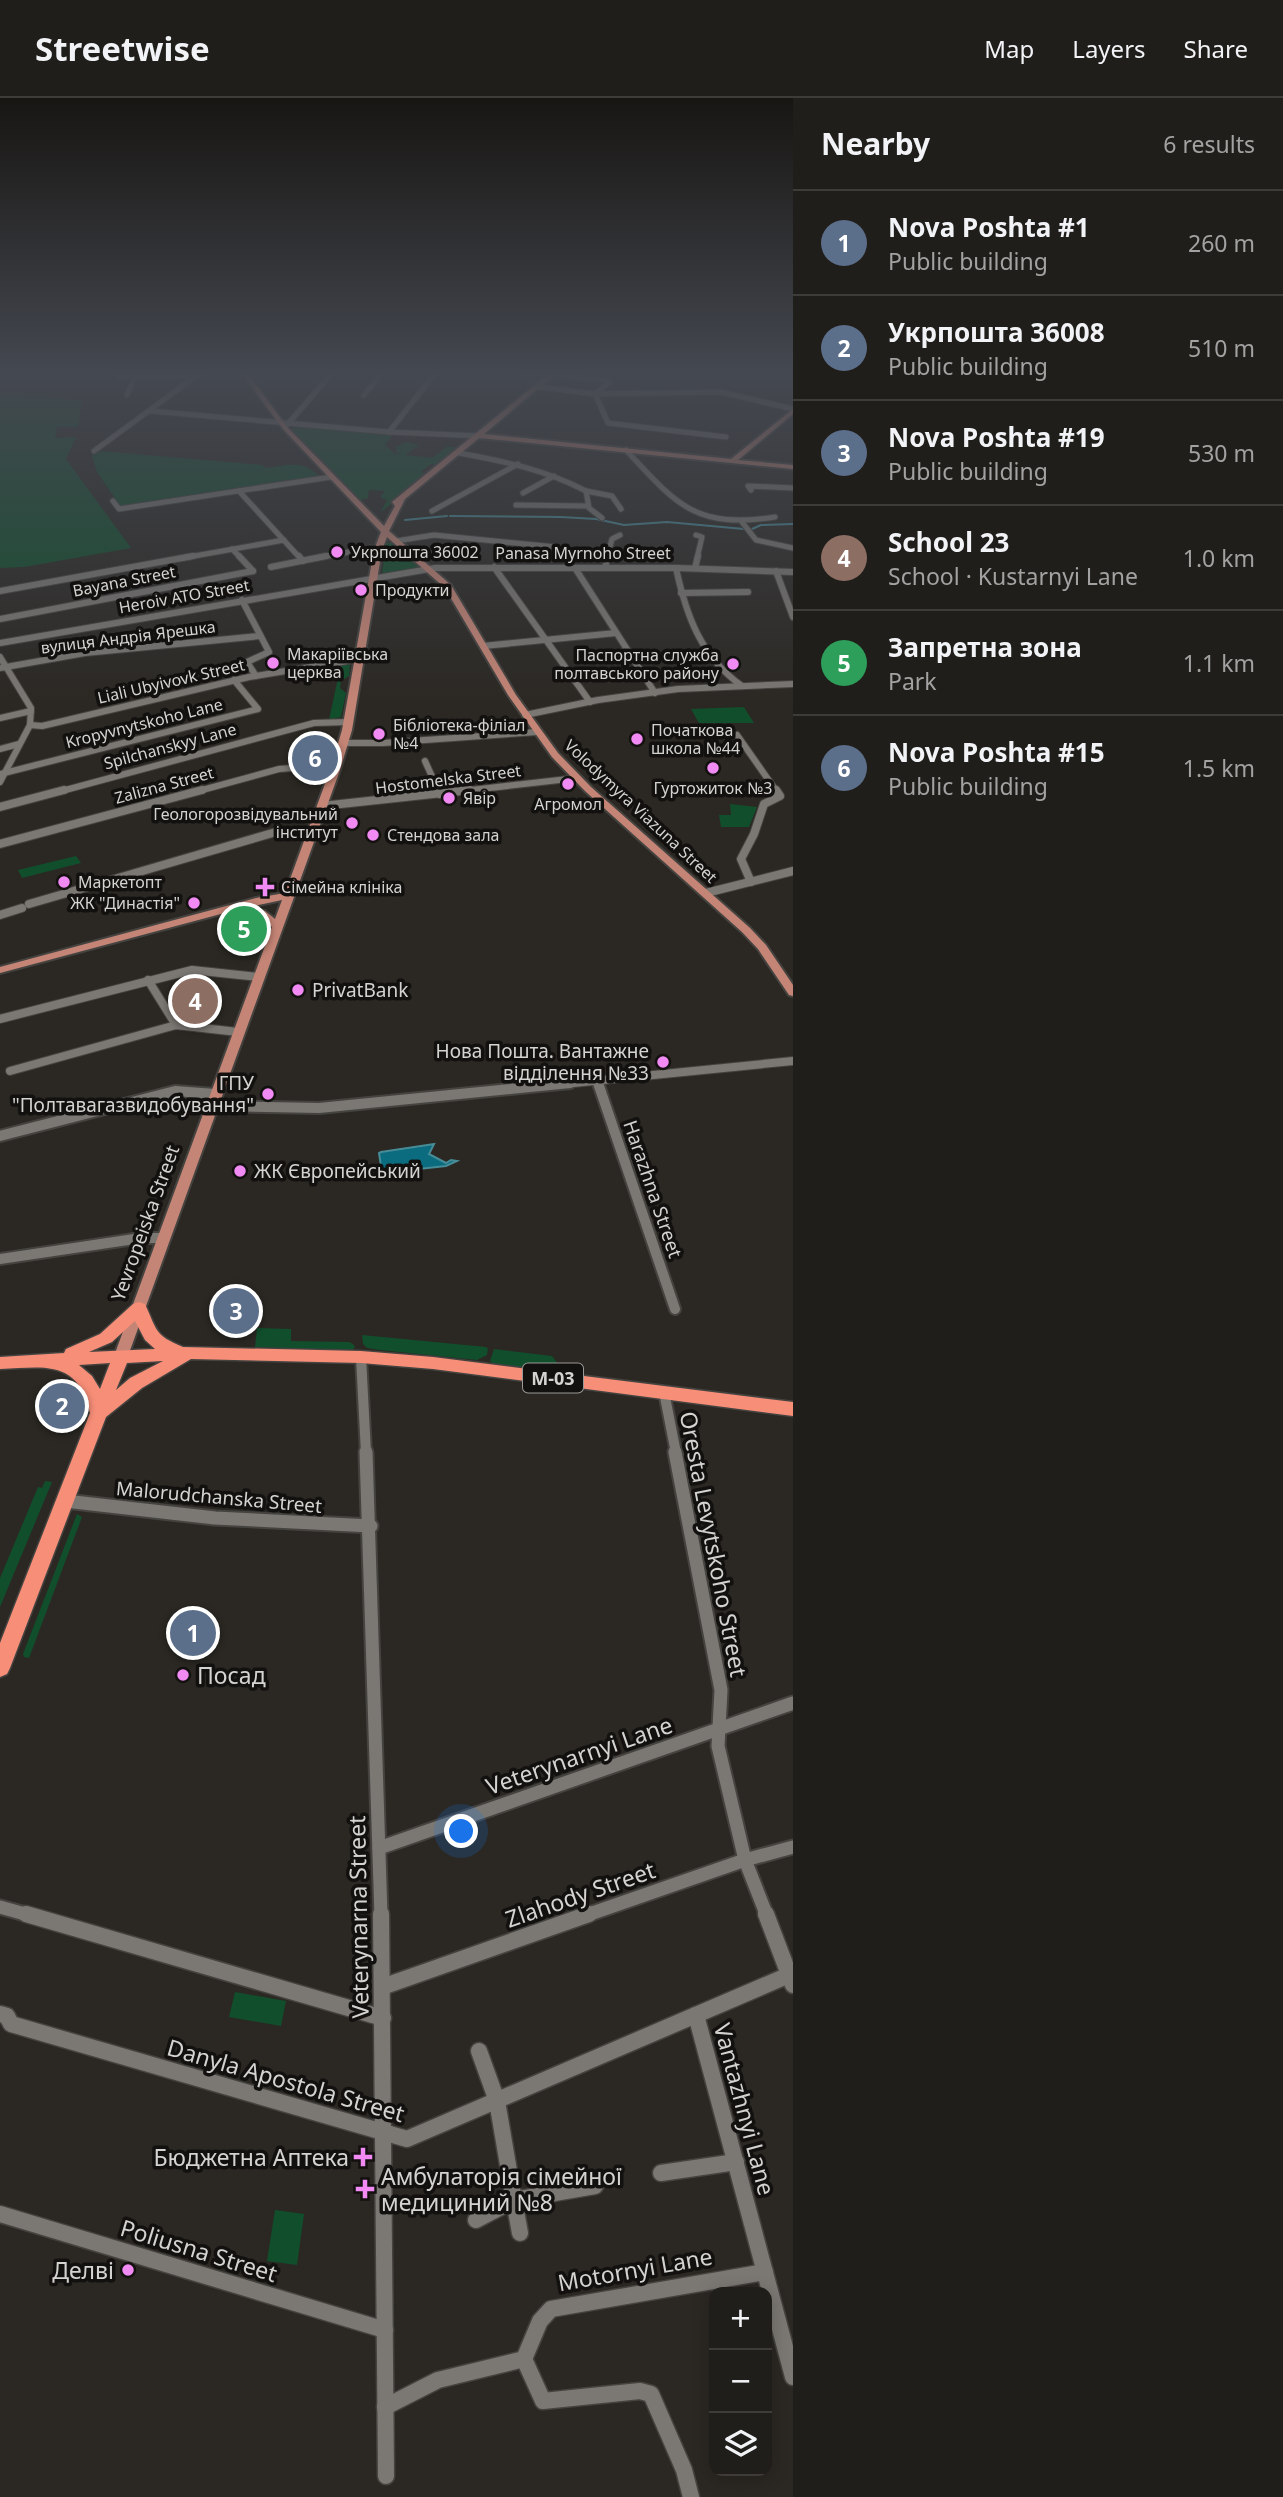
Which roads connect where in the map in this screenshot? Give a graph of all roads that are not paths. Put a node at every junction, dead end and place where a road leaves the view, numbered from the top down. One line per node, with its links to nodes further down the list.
1 (292, 483): 9 (street)
2 (337, 483): 21 (main road, Volodymyra Viazuna Street)
3 (422, 483): 21 (main road, Yevropeiska Street)
4 (484, 483): 17 (street)
5 (541, 483): 12 (street)
6 (569, 483): 10 (street)
7 (658, 483): 20 (street)
8 (793, 488): 11 (street)
9 (239, 491): 13 (street); 24 (street)
10 (586, 491): 15 (street); 16 (street)
11 (751, 491)
12 (523, 493)
13 (113, 501)
14 (516, 505): 15 (street)
15 (586, 506): 19 (street)
16 (621, 509)
17 (432, 512)
18 (775, 517): 20 (street)
19 (602, 519)
20 (741, 522): 29 (street)
21 (382, 528): 25 (main road, Volodymyra Viazuna Street); 26 (main road, Yevropeiska Street)
22 (696, 534): 36 (street)
23 (620, 535): 34 (street)
24 (284, 540): 28 (street); 30 (street)
25 (396, 541): 27 (street); 37 (main road, Volodymyra Viazuna Street)
26 (379, 547): 30 (street); 40 (main road, Yevropeiska Street)
27 (556, 547)
28 (232, 548): 41 (street); 46 (street, Bayana Street)
29 (793, 548)
30 (303, 561): 31 (street)
31 (271, 567)
32 (494, 567): 33 (street, Panasa Myrnoho Street); 37 (street, Panasa Myrnoho Street); 49 (street)
33 (575, 568): 34 (street, Panasa Myrnoho Street); 47 (street)
34 (604, 568): 35 (street, Panasa Myrnoho Street)
35 (676, 568): 36 (street, Panasa Myrnoho Street); 43 (street)
36 (695, 568): 38 (street, Panasa Myrnoho Street)
37 (430, 569): 40 (street, Panasa Myrnoho Street); 51 (main road, Volodymyra Viazuna Street)
38 (776, 570): 39 (street, Panasa Myrnoho Street); 45 (street)
39 (793, 572)
40 (373, 577): 44 (street, Heroiv ATO Street); 53 (main road, Yevropeiska Street)
41 (0, 591)
42 (748, 592): 43 (street)
43 (681, 593): 60 (street)
44 (242, 600): 48 (street); 50 (street, Heroiv ATO Street)
45 (793, 617)
46 (0, 619)
47 (615, 633): 49 (street); 61 (street)
48 (260, 636): 54 (street, вулиця Андрія Ярешка); 55 (street)
49 (547, 640): 51 (street); 62 (street)
50 (0, 643)
51 (483, 646): 64 (main road, Volodymyra Viazuna Street)
52 (0, 657): 54 (street)
53 (359, 659): 55 (street, Liali Ubyivovk Street); 66 (main road, Yevropeiska Street)
54 (3, 668): 56 (street)
55 (256, 676): 57 (street, Liali Ubyivovk Street)
56 (13, 678): 58 (street); 63 (street)
57 (234, 680): 67 (street, Liali Ubyivovk Street); 75 (street, Kropyvnytskoho Lane)
58 (0, 682)
59 (793, 684): 60 (street)
60 (745, 689): 61 (street)
61 (655, 693): 62 (street)
62 (590, 702): 64 (street)
63 (31, 711): 65 (street); 67 (street)
64 (525, 715): 68 (main road, Volodymyra Viazuna Street)
65 (0, 718)
66 (348, 722): 70 (main road, Yevropeiska Street); 80 (street, Spilchanskyy Lane)
67 (30, 725): 71 (street)
68 (537, 732): 70 (street); 76 (main road, Volodymyra Viazuna Street)
69 (737, 735): 84 (street)
70 (343, 743): 74 (main road, Yevropeiska Street)
71 (19, 744): 72 (street); 75 (street)
72 (0, 749)
73 (425, 761): 78 (street)
74 (336, 765): 79 (main road, Yevropeiska Street); 82 (street, Zalizna Street)
75 (2, 773): 77 (street)
76 (577, 778): 78 (street, Hostomelska Street); 85 (main road, Volodymyra Viazuna Street)
77 (0, 782)
78 (440, 794): 79 (street, Hostomelska Street)
79 (323, 806): 81 (main road, Yevropeiska Street)
80 (0, 807)
81 (312, 835): 86 (main road, Yevropeiska Street); 88 (street)
82 (0, 844)
83 (793, 872): 84 (street)
84 (751, 882): 85 (street)
85 (706, 894): 93 (main road, Volodymyra Viazuna Street)
86 (289, 896): 87 (main road); 89 (main road, Yevropeiska Street)
87 (218, 912): 89 (main road); 90 (main road)
88 (0, 915)
89 (278, 926): 91 (main road, Yevropeiska Street)
90 (0, 970)
91 (259, 977): 92 (street); 96 (main road, Yevropeiska Street)
92 (148, 980): 94 (street); 95 (street)
93 (793, 993)
94 (0, 1019)
95 (176, 1025): 96 (street); 98 (street)
96 (238, 1032): 100 (main road, Yevropeiska Street)
97 (793, 1061): 99 (street)
98 (10, 1071)
99 (597, 1081): 100 (street); 105 (street, Harazhna Street)
100 (213, 1100): 101 (street); 102 (main road, Yevropeiska Street)
101 (0, 1136)
102 (164, 1238): 103 (street); 104 (main road, Yevropeiska Street)
103 (0, 1259)
104 (139, 1308): 106 (highway); 107 (main road, Yevropeiska Street); 109 (highway)
105 (675, 1309)
106 (193, 1353): 107 (highway, М-03); 108 (highway, М-03); 113 (highway)
107 (121, 1356): 109 (highway, М-03); 113 (highway, Yevropeiska Street)
108 (361, 1357): 111 (highway, М-03); 115 (street, Veterynarna Street)
109 (48, 1360): 110 (highway, М-03); 113 (highway)
110 (0, 1363)
111 (664, 1392): 112 (highway, М-03); 118 (street, Oresta Levytskoho Street)
112 (793, 1409)
113 (99, 1414): 114 (highway, Yevropeiska Street)
114 (65, 1501): 115 (street, Malorudchanska Street); 116 (highway, Yevropeiska Street)
115 (371, 1525): 119 (street, Veterynarna Street)
116 (0, 1668)
117 (793, 1703): 118 (street, Veterynarnyi Lane)
118 (719, 1729): 119 (street, Veterynarnyi Lane); 121 (street, Oresta Levytskoho Street)
119 (379, 1847): 124 (street, Veterynarna Street)
120 (793, 1847): 121 (street, Zlahody Street)
121 (745, 1860): 123 (street, Oresta Levytskoho Street); 124 (street, Zlahody Street)
122 (0, 1907): 127 (street)
123 (791, 1980): 126 (street, Danyla Apostola Street)
124 (382, 1987): 127 (street, Veterynarna Street)
125 (0, 2014): 130 (street, Danyla Apostola Street)
126 (696, 2014): 129 (street, Danyla Apostola Street); 131 (street, Vantazhnyi Lane)
127 (383, 2018): 130 (street, Veterynarna Street)
128 (479, 2051): 129 (street)
129 (497, 2101): 130 (street, Danyla Apostola Street); 134 (street)
130 (384, 2133): 139 (street, Veterynarna Street)
131 (736, 2162): 132 (street); 138 (street, Vantazhnyi Lane)
132 (661, 2173)
133 (595, 2186): 134 (street)
134 (514, 2200): 136 (street); 137 (street)
135 (0, 2214): 139 (street, Poliusna Street)
136 (475, 2220)
137 (520, 2233)
138 (765, 2272): 140 (street, Motornyi Lane); 141 (street, Vantazhnyi Lane)
139 (385, 2330): 142 (street, Veterynarna Street)
140 (524, 2359): 142 (street); 144 (street)
141 (793, 2377)
142 (385, 2407): 143 (street, Veterynarna Street)
143 (386, 2476)
144 (691, 2497)

